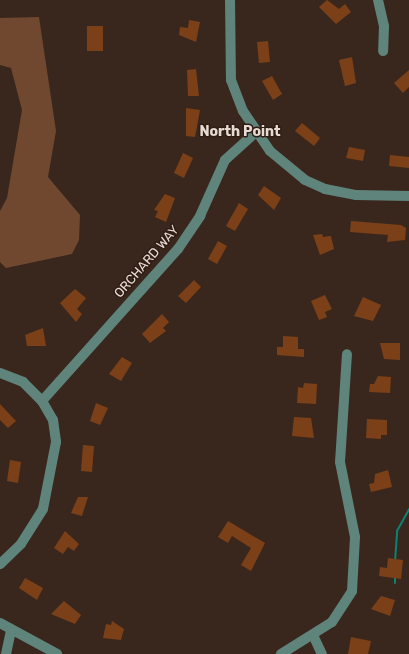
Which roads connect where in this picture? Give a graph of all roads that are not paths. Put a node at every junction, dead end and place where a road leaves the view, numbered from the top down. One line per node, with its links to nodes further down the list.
1 (230, 0): 4 (street)
2 (378, 0): 3 (street)
3 (383, 51)
4 (256, 132): 5 (street); 8 (street, ORCHARD WAY)
5 (409, 196)
6 (346, 354): 12 (street)
7 (0, 373): 8 (street)
8 (42, 400): 9 (street)
9 (0, 564)
10 (0, 623): 11 (street)
11 (12, 630): 13 (street); 14 (street)
12 (313, 635): 15 (street); 16 (street)
13 (6, 654)
14 (57, 654)
15 (281, 654)
16 (322, 654)

